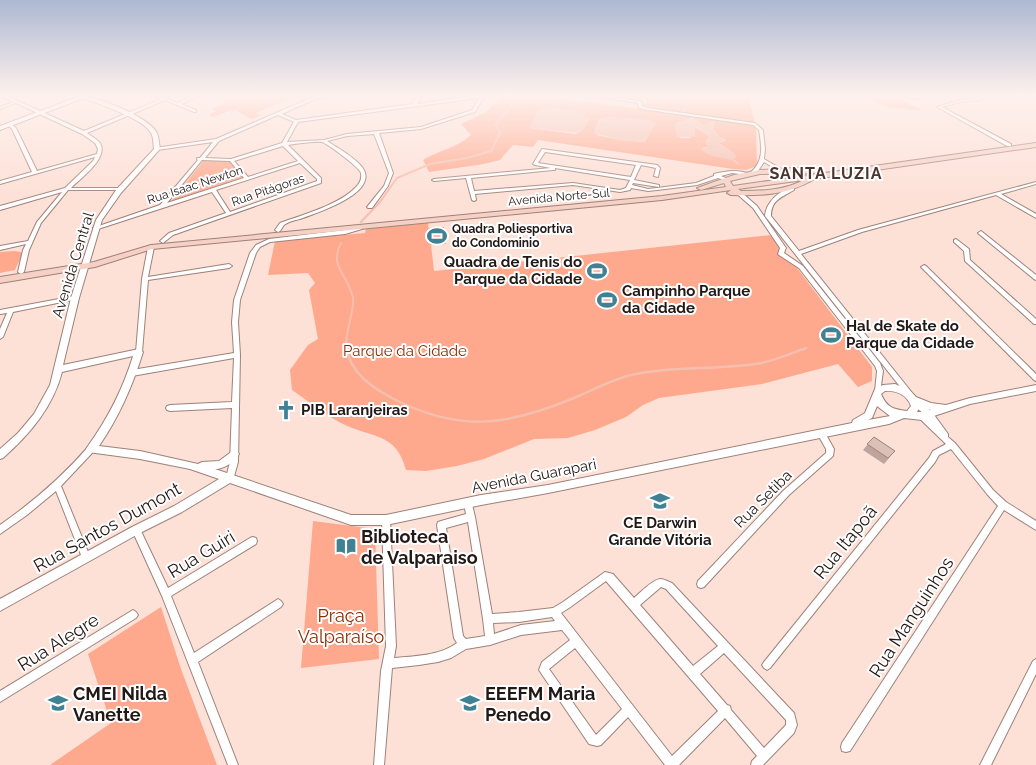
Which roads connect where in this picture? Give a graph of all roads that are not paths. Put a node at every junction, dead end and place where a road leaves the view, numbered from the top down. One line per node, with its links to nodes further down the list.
1 (16, 132): 28 (street)
2 (81, 132): 11 (street)
3 (87, 132): 11 (street)
4 (153, 132): 18 (street)
5 (236, 132): 12 (street)
6 (291, 132): 15 (street)
7 (376, 132): 8 (street); 13 (street); 59 (street)
8 (379, 132)
9 (762, 132): 21 (street)
10 (984, 132): 16 (street)
11 (84, 133): 19 (street)
12 (216, 140): 18 (street); 20 (street)
13 (324, 141): 15 (street); 64 (street)
14 (1036, 141): 16 (main road, Avenida Norte-Sul)
15 (284, 144): 22 (street); 23 (street, Rua Pitágoras)
16 (1009, 145): 27 (main road, Avenida Norte-Sul)
17 (1036, 146): 35 (main road)
18 (157, 149): 44 (street, Avenida Central)
19 (99, 155): 28 (street); 43 (street)
20 (199, 159): 22 (street); 57 (street)
21 (762, 159): 26 (street); 29 (street)
22 (231, 160): 32 (street)
23 (301, 161): 32 (street, Rua Isaac Newton); 60 (street, Rua Pitágoras)
24 (639, 164): 25 (street); 30 (street); 36 (street)
25 (545, 168): 31 (street); 36 (street)
26 (781, 170): 27 (main road); 29 (main road); 35 (main road)
27 (823, 171): 35 (main road, Avenida Norte-Sul)
28 (35, 173): 37 (street)
29 (750, 174): 33 (street); 42 (main road)
30 (656, 176)
31 (468, 177): 34 (street); 51 (street)
32 (247, 178): 46 (street, Rua Isaac Newton)
33 (711, 179): 41 (street); 42 (street)
34 (434, 180)
35 (797, 180): 42 (main road, Avenida Norte-Sul); 45 (main road)
36 (631, 182): 39 (street); 48 (street)
37 (0, 183)
38 (1036, 183): 53 (street)
39 (573, 184): 40 (street); 52 (street)
40 (539, 187): 47 (street); 54 (street)
41 (672, 187): 48 (street); 49 (main road)
42 (731, 187): 45 (main road); 50 (main road, Avenida Norte-Sul); 72 (street)
43 (67, 189): 44 (street); 58 (street); 68 (street)
44 (120, 189): 63 (street, Avenida Central)
45 (792, 189): 74 (street)
46 (212, 190): 57 (street, Rua Isaac Newton); 60 (street)
47 (506, 190): 51 (street); 56 (street)
48 (649, 190): 49 (main road, Avenida Norte-Sul); 64 (main road, Avenida Norte-Sul)
49 (684, 191): 50 (main road, Avenida Norte-Sul)
50 (698, 191): 62 (main road, Avenida Norte-Sul)
51 (472, 193): 55 (street)
52 (575, 193)
53 (997, 194): 61 (street); 74 (street)
54 (542, 196)
55 (474, 200)
56 (509, 200)
57 (161, 207): 63 (street, Rua Isaac Newton)
58 (0, 208)
59 (370, 208)
60 (229, 214): 66 (street, Rua Pitágoras)
61 (1036, 216)
62 (365, 227): 70 (main road, Avenida Norte-Sul); 90 (street)
63 (96, 228): 76 (street, Avenida Central)
64 (278, 230): 66 (main road, Avenida Norte-Sul)
65 (981, 233): 81 (street)
66 (163, 241): 76 (main road, Avenida Norte-Sul)
67 (956, 241): 87 (street)
68 (29, 242): 69 (street); 73 (street)
69 (10, 247): 71 (street); 73 (street)
70 (150, 247): 76 (main road, Avenida Norte-Sul); 83 (street)
71 (0, 248)
72 (783, 248): 74 (street); 75 (street)
73 (26, 250): 79 (street)
74 (797, 253): 75 (street); 96 (street)
75 (792, 261): 95 (street)
76 (85, 263): 79 (main road); 82 (main road); 84 (street, Avenida Central)
77 (229, 266): 83 (street)
78 (924, 267): 93 (street)
79 (21, 272): 80 (main road)
80 (0, 276)
81 (1036, 278)
82 (0, 280)
83 (145, 280): 89 (street)
84 (75, 298): 85 (street); 91 (street, Avenida Central)
85 (11, 310): 86 (street); 88 (street)
86 (0, 312)
87 (1036, 322)
88 (0, 337)
89 (139, 352): 91 (street); 92 (street)
90 (237, 355): 92 (street); 97 (street)
91 (59, 369): 107 (street, Avenida Central)
92 (132, 374): 105 (street)
93 (1036, 378)
94 (1036, 388): 99 (street)
95 (877, 392): 96 (street); 100 (street); 102 (street, Avenida Guarapari)
96 (913, 400): 99 (street); 100 (street); 101 (street)
97 (234, 404): 98 (street); 106 (street)
98 (170, 408)
99 (944, 408): 101 (street)
100 (906, 415): 101 (street, Avenida Guarapari); 102 (street, Avenida Guarapari)
101 (925, 415): 104 (street)
102 (847, 427): 103 (street, Avenida Guarapari)
103 (821, 433): 113 (street, Avenida Guarapari); 124 (street, Rua Setiba)
104 (949, 442): 114 (street); 140 (street, Rua Itapoã)
105 (91, 449): 108 (street); 111 (street)
106 (234, 454): 108 (street); 110 (street)
107 (0, 455)
108 (195, 467): 109 (street)
109 (207, 471): 110 (street); 112 (street)
110 (230, 478): 112 (street, Rua Santos Dumont); 117 (street, Avenida Guarapari)
111 (57, 485): 120 (street); 123 (street)
112 (212, 489): 121 (street, Rua Santos Dumont)
113 (468, 503): 115 (street, Avenida Guarapari); 116 (street)
114 (1003, 504): 119 (street); 145 (street, Rua Manguinhos)
115 (438, 508): 117 (street, Avenida Guarapari); 118 (street)
116 (471, 518): 118 (street); 131 (street)
117 (386, 520): 138 (street)
118 (441, 524): 135 (street)
119 (1036, 526)
120 (0, 530)
121 (136, 530): 123 (street, Rua Santos Dumont); 125 (street)
122 (253, 541): 125 (street, Rua Guiri)
123 (86, 557): 128 (street, Rua Santos Dumont)
124 (701, 584)
125 (166, 594): 137 (street)
126 (278, 604): 137 (street)
127 (634, 604): 129 (street); 136 (street); 141 (street)
128 (0, 605)
129 (554, 612): 131 (street); 132 (street)
130 (133, 615): 142 (street, Rua Alegre)
131 (488, 618): 133 (street)
132 (563, 625): 133 (street); 134 (street)
133 (490, 640): 135 (street)
134 (576, 641): 143 (street); 143 (street)
135 (464, 644): 138 (street)
136 (725, 646): 141 (street); 146 (street)
137 (192, 660): 147 (street)
138 (389, 662): 148 (street)
139 (1036, 664): 151 (street)
140 (767, 665)
141 (693, 673): 144 (street)
142 (0, 697)
143 (628, 710): 149 (street)
144 (726, 710): 146 (street); 149 (street)
145 (846, 746)
146 (764, 756): 150 (street)
147 (233, 765)
148 (379, 765)
149 (671, 765)
150 (756, 765)
151 (985, 765)

